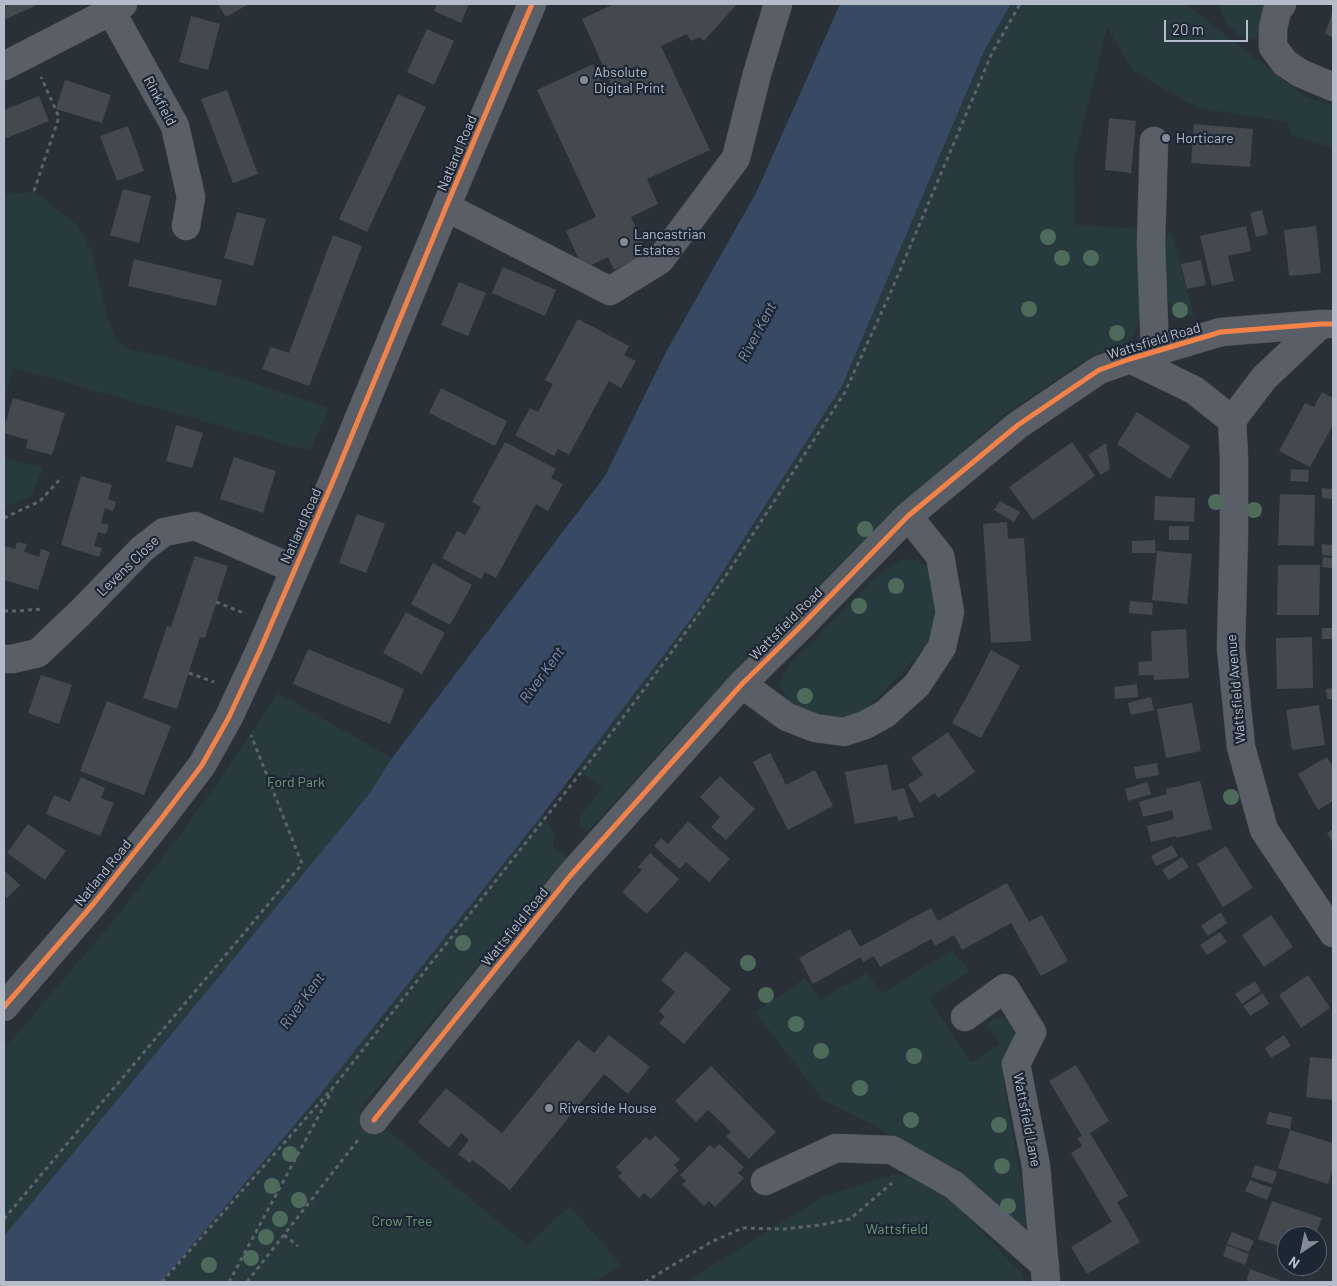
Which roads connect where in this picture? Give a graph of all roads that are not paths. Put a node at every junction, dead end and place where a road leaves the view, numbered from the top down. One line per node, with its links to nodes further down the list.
1 (532, 4): 8 (street, Natland Road)
2 (778, 4): 8 (street)
3 (1282, 4): 6 (street)
4 (117, 8): 5 (street, Rinkfield); 9 (street, Rinkfield)
5 (4, 66)
6 (1333, 87)
7 (1154, 141): 11 (street)
8 (446, 207): 15 (street, Natland Road)
9 (186, 226)
10 (1327, 324): 11 (street, Wattsfield Road); 13 (street)
11 (1156, 352): 12 (street, Wattsfield Road)
12 (1130, 359): 13 (street); 14 (street, Wattsfield Road)
13 (1232, 420): 18 (street, Wattsfield Avenue)
14 (908, 516): 17 (street, Wattsfield Road); 17 (street)
15 (294, 569): 16 (street, Levens Close); 19 (street, Natland Road)
16 (4, 660)
17 (742, 684): 21 (street, Wattsfield Road)
18 (1333, 933)
19 (4, 1006)
20 (965, 1017): 23 (street, Wattsfield Lane)
21 (374, 1120)
22 (765, 1182): 23 (street)
23 (1045, 1274)

